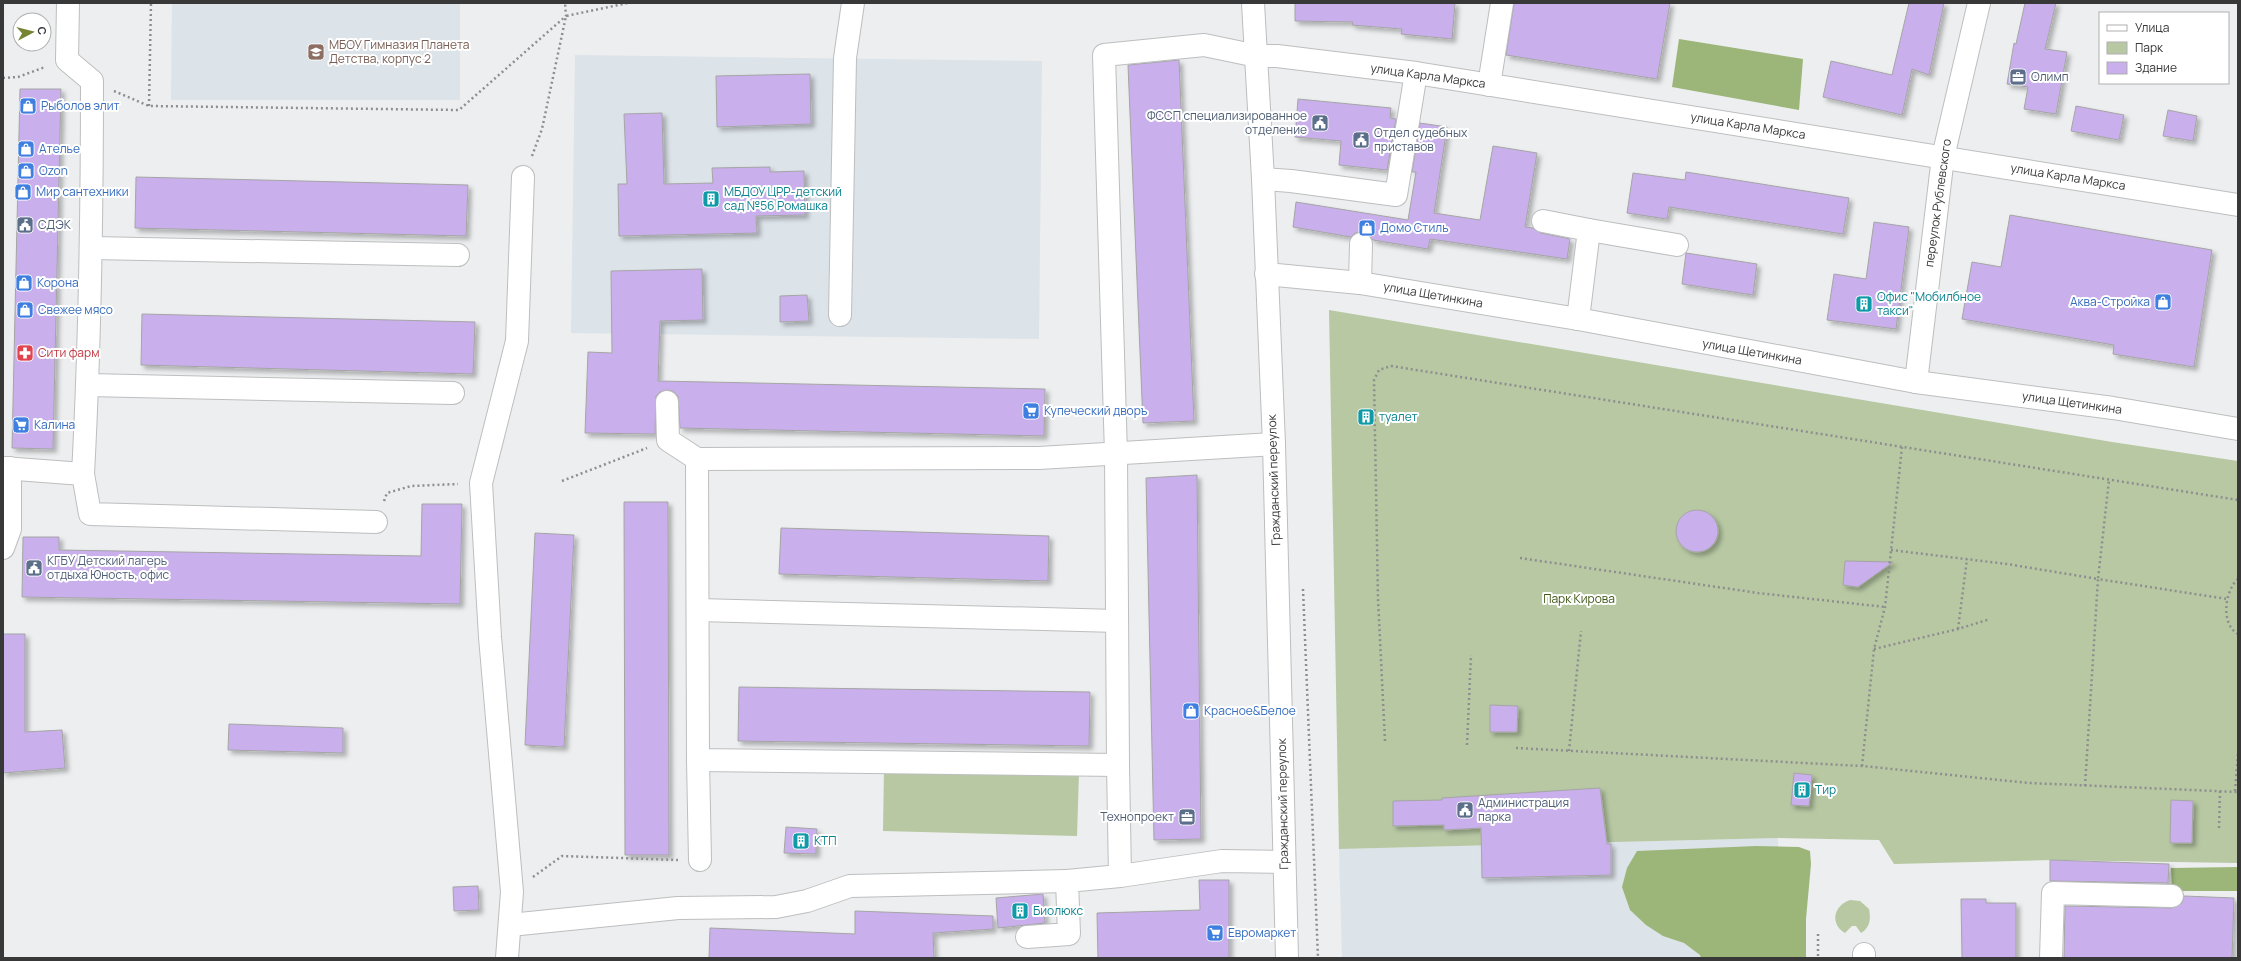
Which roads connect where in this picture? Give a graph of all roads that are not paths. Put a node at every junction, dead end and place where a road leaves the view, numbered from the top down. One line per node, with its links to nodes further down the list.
1 (68, 3): 17 (street)
2 (853, 3): 21 (street)
3 (1253, 3): 6 (street, Гражданский переулок)
4 (1502, 3): 8 (street)
5 (1979, 3): 9 (street, переулок Рублевского)
6 (1257, 56): 7 (street, улица Карла Маркса); 11 (street, Гражданский переулок); 29 (street, улица Карла Маркса)
7 (1416, 73): 8 (street, улица Карла Маркса); 11 (street)
8 (1489, 85): 9 (street, улица Карла Маркса)
9 (1943, 157): 12 (street, улица Карла Маркса); 23 (street, переулок Рублевского)
10 (523, 177): 44 (street)
11 (1263, 179): 19 (street, Гражданский переулок)
12 (2238, 205)
13 (1543, 221): 14 (street)
14 (1590, 230): 16 (street); 22 (street)
15 (1361, 244): 20 (street)
16 (1677, 246)
17 (92, 248): 18 (street); 24 (street)
18 (458, 255)
19 (1266, 274): 20 (street, улица Щетинкина); 28 (street, Гражданский переулок)
20 (1360, 283): 22 (street, улица Щетинкина)
21 (840, 315)
22 (1578, 320): 23 (street, улица Щетинкина)
23 (1916, 382): 27 (street, улица Щетинкина)
24 (88, 385): 25 (street); 32 (street)
25 (453, 393)
26 (667, 402): 30 (street)
27 (2238, 429)
28 (1274, 444): 29 (street); 40 (street, Гражданский переулок)
29 (1116, 454): 30 (street); 36 (street)
30 (697, 459): 35 (street)
31 (6, 468): 32 (street); 34 (street)
32 (83, 474): 33 (street)
33 (376, 522)
34 (3, 548)
35 (698, 610): 36 (street); 37 (street)
36 (1117, 621): 38 (street)
37 (698, 760): 38 (street); 39 (street)
38 (1118, 765): 41 (street)
39 (700, 860)
40 (1284, 862): 41 (street); 47 (street, Гражданский переулок)
41 (1120, 876): 42 (street)
42 (1067, 881): 44 (street); 45 (street)
43 (2172, 896): 48 (street)
44 (510, 925): 46 (street)
45 (1027, 937)
46 (508, 958)
47 (1287, 958)
48 (2051, 958)

